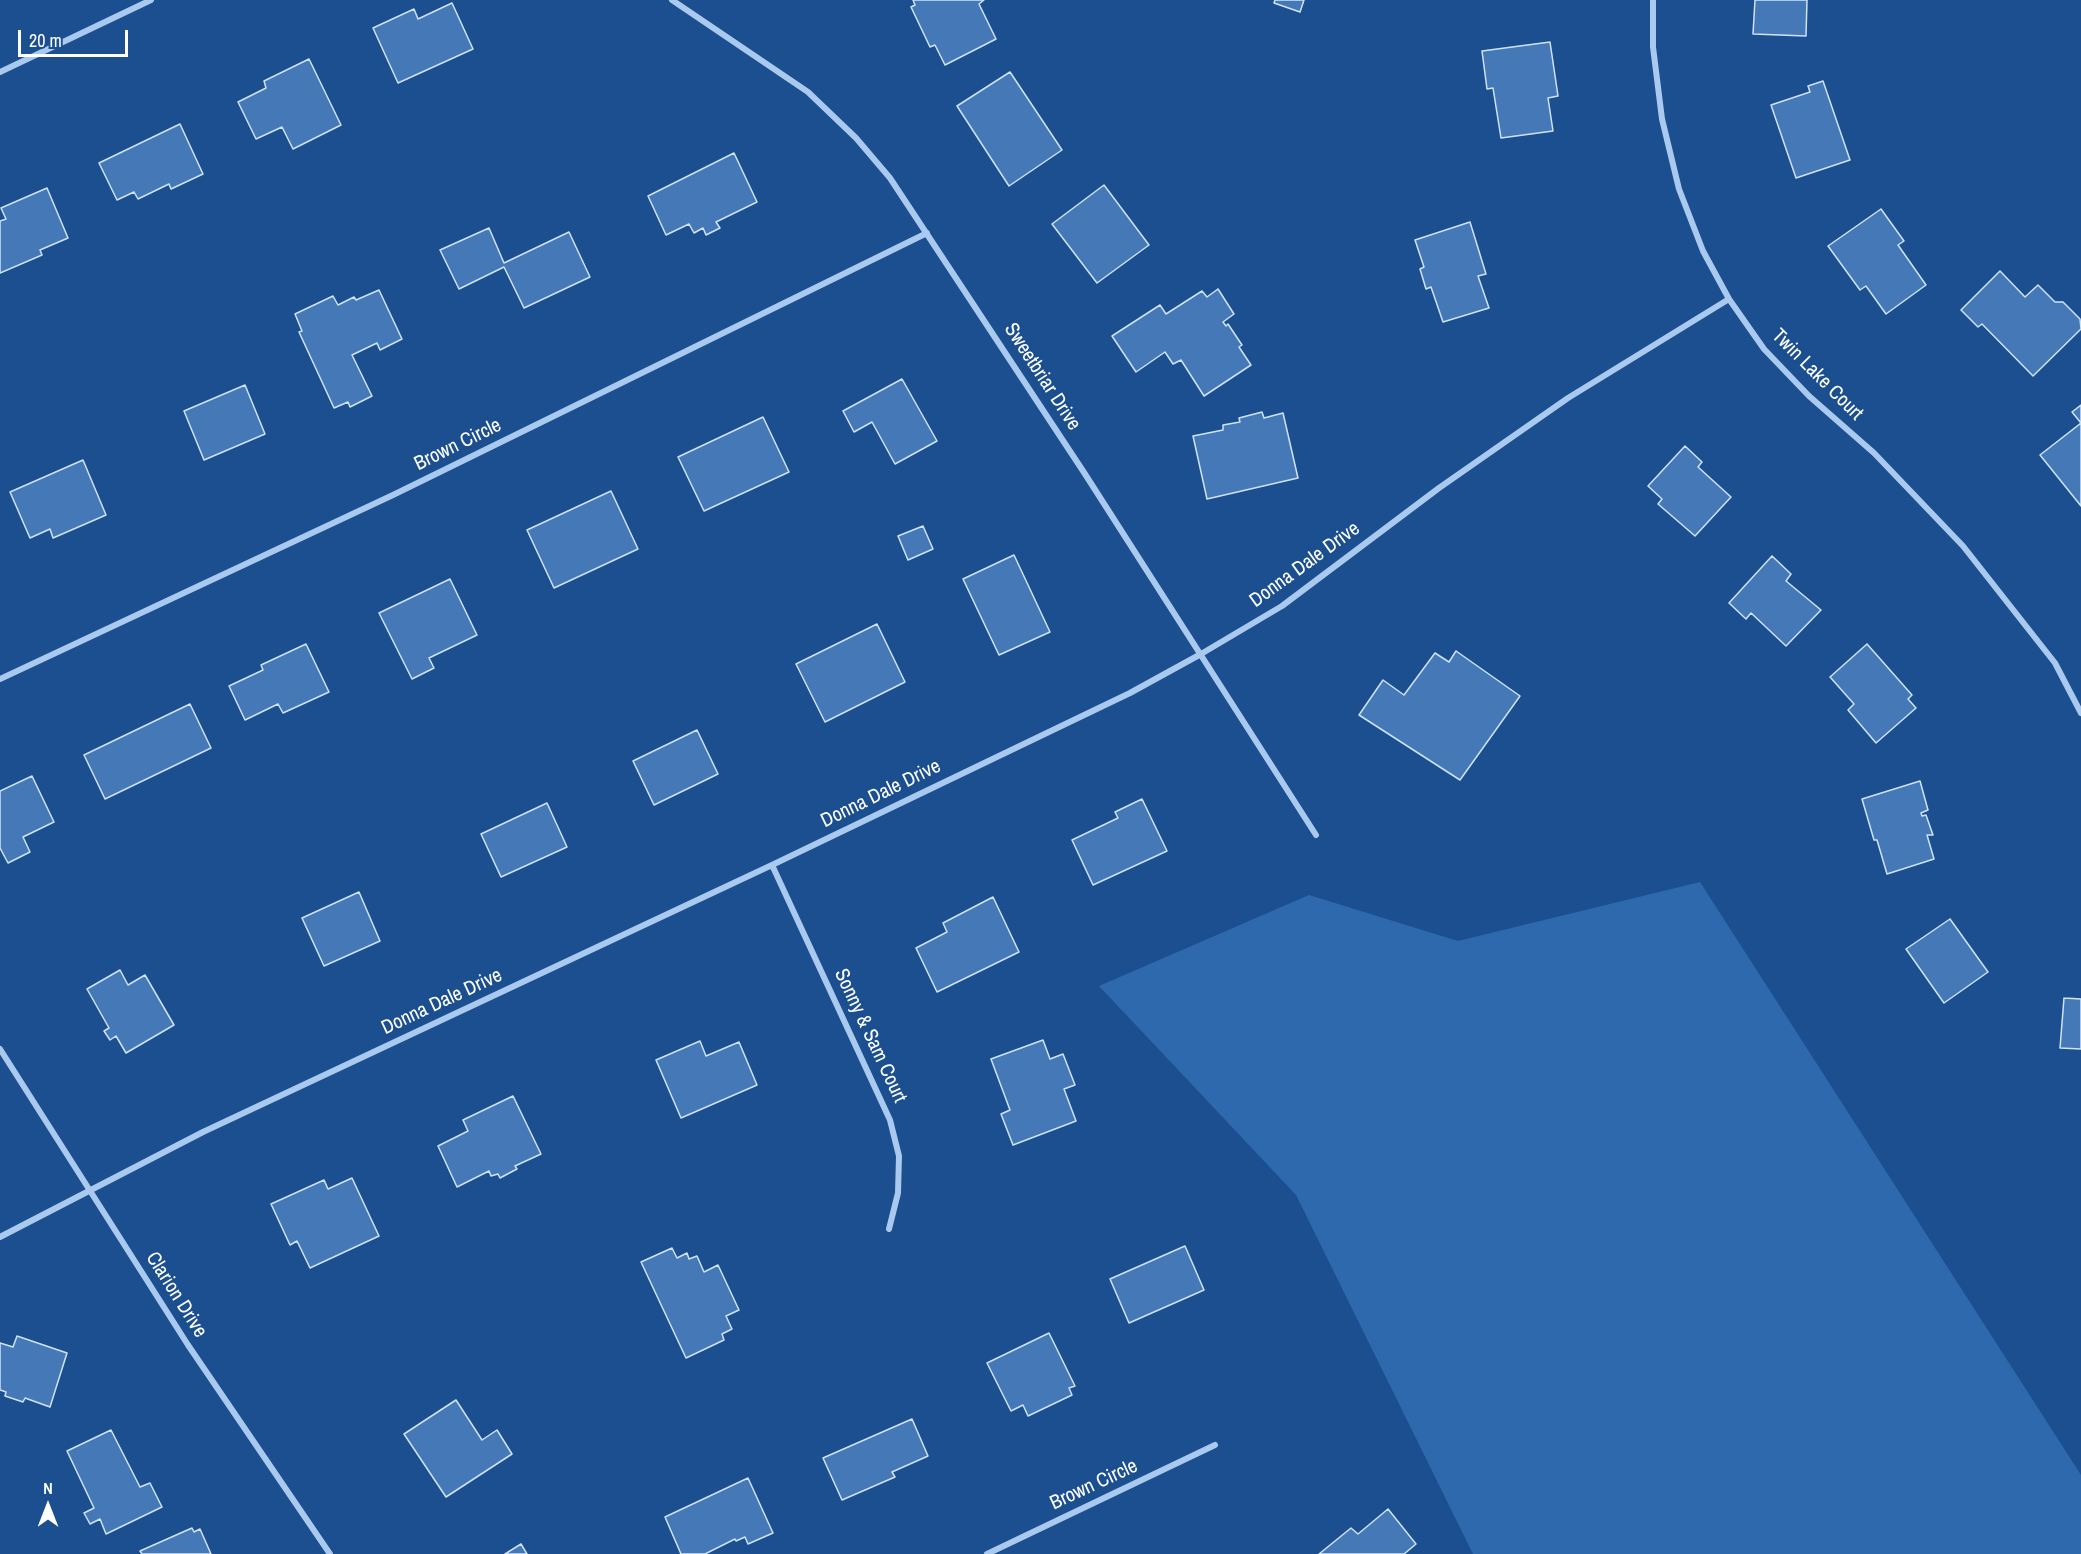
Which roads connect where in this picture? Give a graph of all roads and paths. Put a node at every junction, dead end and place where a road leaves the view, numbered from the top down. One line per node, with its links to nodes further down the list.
1 (151, 0): 4 (street)
2 (672, 0): 5 (street, Sweetbriar Drive)
3 (1653, 0): 6 (street, Twin Lake Court)
4 (0, 72)
5 (927, 233): 7 (street, Sweetbriar Drive); 8 (street, Brown Circle)
6 (1729, 299): 7 (street, Donna Dale Drive); 9 (street, Twin Lake Court)
7 (1201, 654): 10 (street, Sweetbriar Drive); 11 (street, Donna Dale Drive)
8 (0, 679)
9 (2081, 713)
10 (1316, 835)
11 (772, 865): 13 (street, Donna Dale Drive); 14 (street, Sonny & Sam Court)
12 (0, 1049): 13 (street, Clarion Drive)
13 (90, 1190): 15 (street, Donna Dale Drive); 17 (street, Clarion Drive)
14 (889, 1229)
15 (0, 1237)
16 (1215, 1445): 18 (street, Brown Circle)
17 (330, 1554)
18 (987, 1554)

